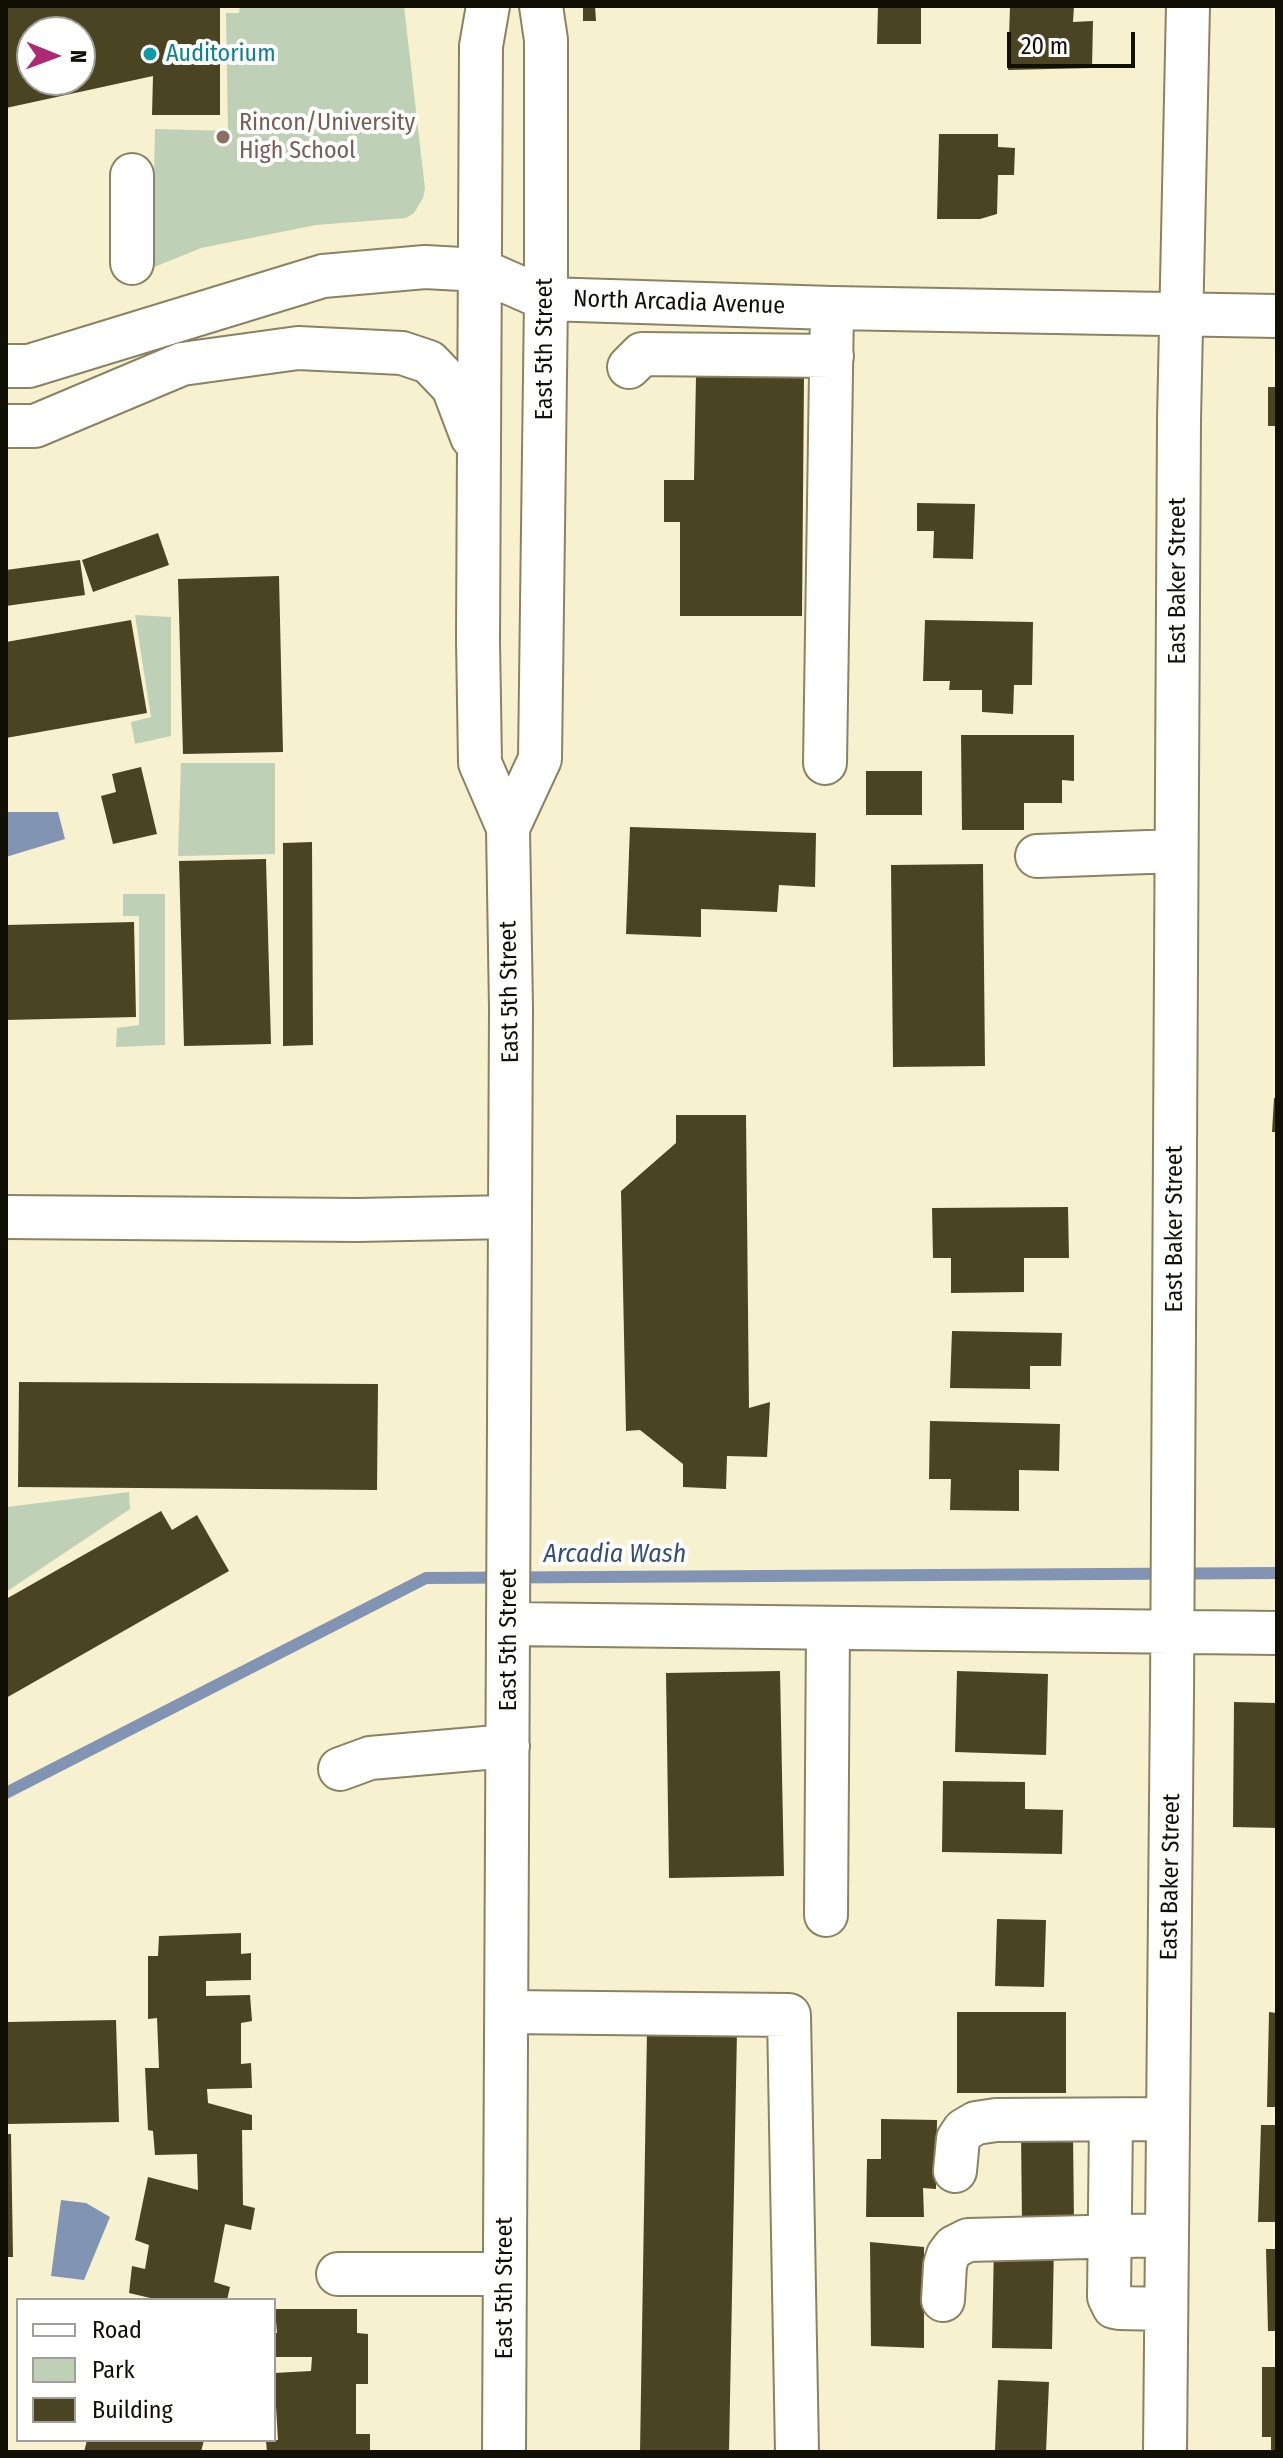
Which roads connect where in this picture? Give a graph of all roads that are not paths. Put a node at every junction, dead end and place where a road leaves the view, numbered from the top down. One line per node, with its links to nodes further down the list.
1 (488, 6): 6 (street, East 5th Street)
2 (541, 6): 7 (street, East 5th Street)
3 (1188, 6): 9 (street, East Baker Street)
4 (132, 175): 5 (street)
5 (132, 263)
6 (480, 270): 7 (street, North Arcadia Avenue); 12 (street, North Arcadia Avenue); 15 (street, East 5th Street)
7 (546, 299): 8 (street, North Arcadia Avenue); 17 (street, East 5th Street)
8 (832, 308): 9 (street, North Arcadia Avenue); 11 (street)
9 (1182, 313): 10 (street, North Arcadia Avenue); 18 (street, East Baker Street)
10 (1277, 316)
11 (832, 356): 13 (street); 16 (street)
12 (6, 366)
13 (629, 367)
14 (6, 426): 15 (street)
15 (479, 457): 17 (street, East 5th Street)
16 (825, 763)
17 (508, 828): 21 (street, East 5th Street)
18 (1176, 851): 19 (street); 24 (street, East Baker Street)
19 (1037, 856)
20 (6, 1217): 21 (street)
21 (510, 1217): 22 (street, East 5th Street)
22 (509, 1612): 23 (street); 26 (street, East 5th Street)
23 (828, 1628): 24 (street); 28 (street)
24 (1173, 1631): 25 (street); 30 (street, East Baker Street)
25 (1277, 1633)
26 (508, 1746): 27 (street); 29 (street, East 5th Street)
27 (340, 1769)
28 (826, 1915)
29 (507, 2012): 36 (street, East 5th Street); 40 (street)
30 (1168, 2119): 31 (street); 33 (street, East Baker Street)
31 (1111, 2120): 32 (street); 34 (street)
32 (955, 2171)
33 (1167, 2235): 34 (street); 38 (street, East Baker Street)
34 (1110, 2236): 37 (street); 38 (street)
35 (338, 2274): 36 (street)
36 (505, 2274): 39 (street, East 5th Street)
37 (943, 2300)
38 (1166, 2309): 41 (street, East Baker Street)
39 (504, 2452)
40 (797, 2452)
41 (1165, 2452)

